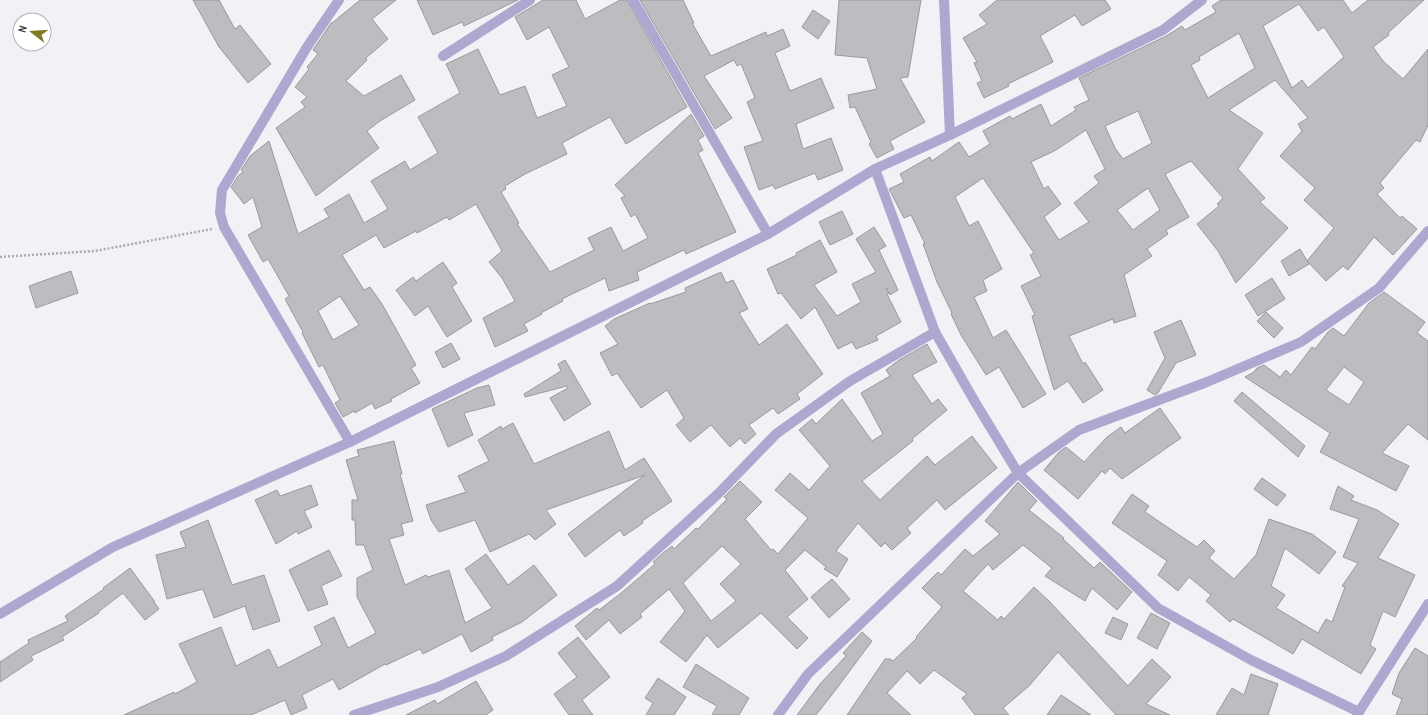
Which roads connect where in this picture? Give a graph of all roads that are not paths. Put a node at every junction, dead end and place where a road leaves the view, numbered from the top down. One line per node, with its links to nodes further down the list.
1 (339, 0): 12 (street)
2 (530, 0): 6 (street)
3 (633, 0): 10 (street)
4 (944, 0): 7 (street)
5 (1202, 0): 7 (street)
6 (443, 56)
7 (950, 135): 8 (street)
8 (875, 169): 10 (street); 11 (street)
9 (1428, 231): 13 (street)
10 (768, 234): 12 (street)
11 (935, 332): 13 (street); 17 (street)
12 (350, 442): 15 (street)
13 (1018, 473): 16 (street); 18 (street)
14 (1428, 604): 16 (street)
15 (0, 614)
16 (1358, 713)
17 (354, 715)
18 (778, 715)

